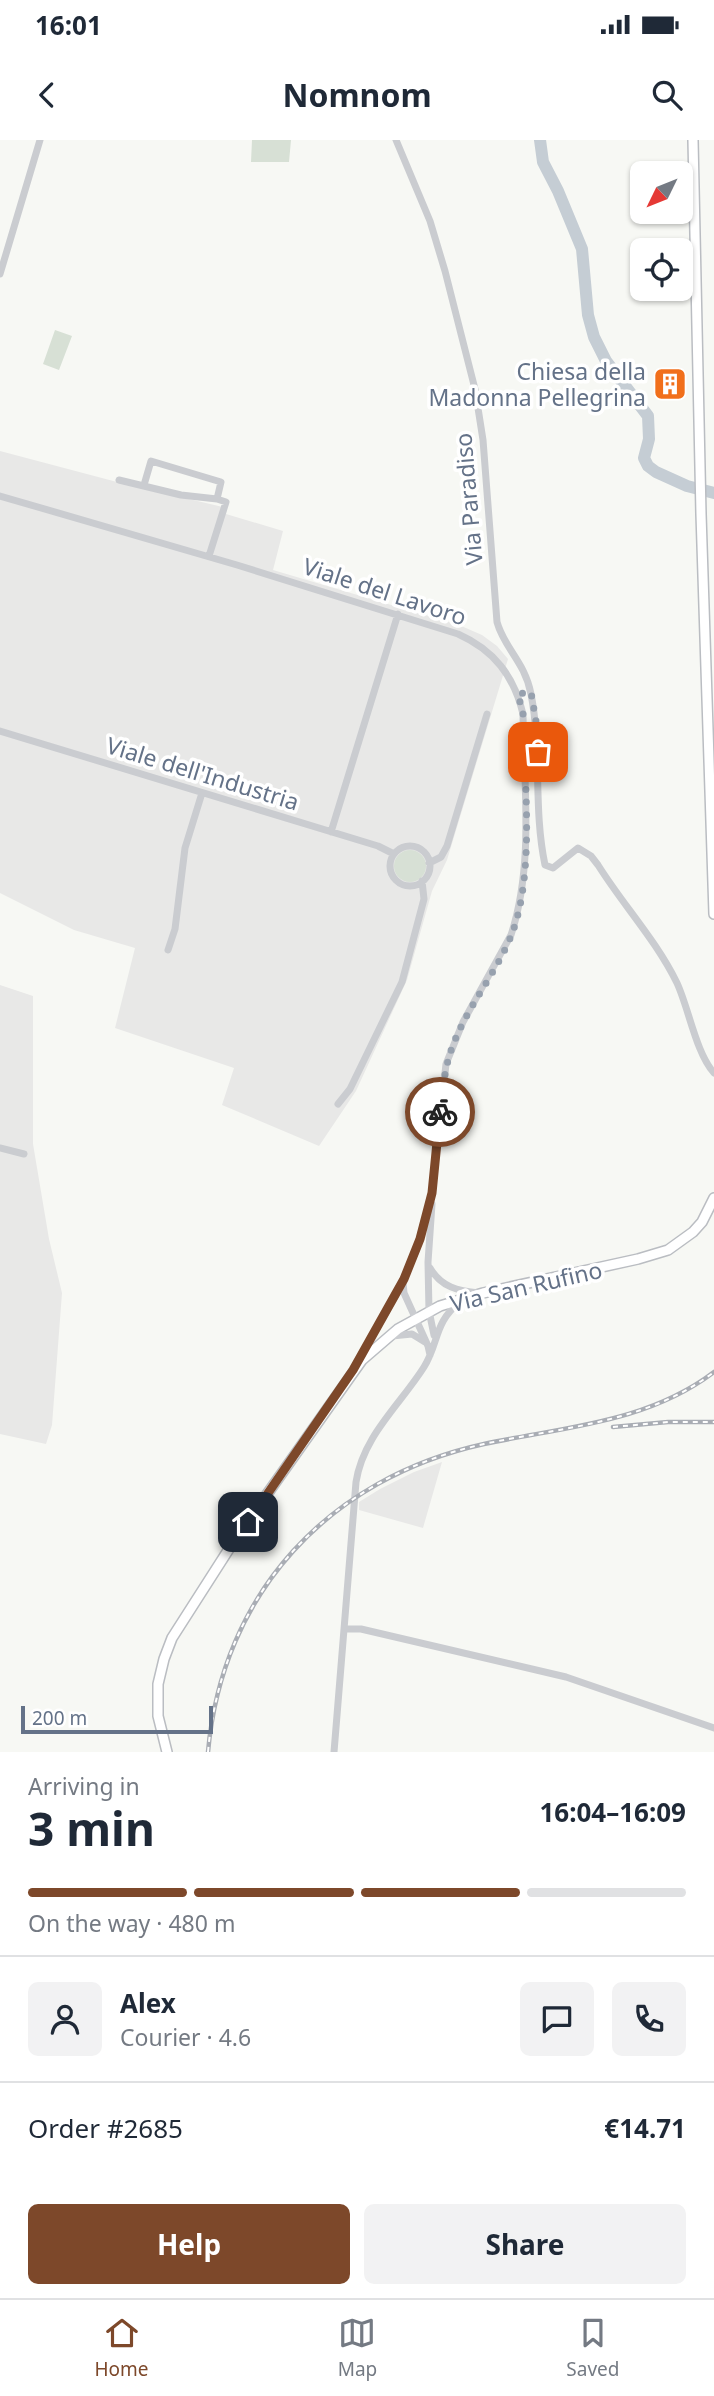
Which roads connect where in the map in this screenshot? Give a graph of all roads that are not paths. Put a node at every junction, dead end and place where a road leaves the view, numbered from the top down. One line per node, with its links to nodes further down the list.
1 (40, 140): 4 (street)
2 (396, 140): 11 (street, Via Paradiso)
3 (693, 140): 20 (main road)
4 (0, 274)
5 (120, 480): 6 (street)
6 (144, 485): 8 (street); 8 (street)
7 (1, 496): 9 (street, Viale del Lavoro)
8 (217, 499): 9 (street)
9 (209, 556): 10 (street, Viale del Lavoro)
10 (398, 614): 12 (street, Viale del Lavoro); 16 (street)
11 (531, 692): 12 (street); 22 (street, Via Paradiso)
12 (518, 694): 26 (street, Viale del Lavoro)
13 (487, 714): 18 (street)
14 (0, 731): 15 (street, Viale dell'Industria)
15 (202, 793): 16 (street, Viale dell'Industria); 21 (street)
16 (331, 832): 17 (street, Viale dell'Industria)
17 (394, 854): 18 (street); 19 (street)
18 (429, 863): 19 (street)
19 (422, 881): 23 (street)
20 (714, 914)
21 (168, 950)
22 (714, 1073)
23 (338, 1104)
24 (0, 1148): 25 (street)
25 (24, 1154)
26 (432, 1193): 28 (street, Viale del Lavoro); 29 (street, Viale del Lavoro)
27 (714, 1198): 30 (main road, Via San Rufino)
28 (428, 1262): 30 (street); 32 (street, Viale del Lavoro)
29 (404, 1279): 33 (street); 36 (street, Viale del Lavoro)
30 (483, 1293): 31 (main road, Via San Rufino)
31 (466, 1298): 32 (main road, Via San Rufino); 35 (street)
32 (429, 1311): 33 (main road, Via San Rufino); 35 (street, Viale del Lavoro)
33 (416, 1318): 34 (main road, Via San Rufino); 35 (street)
34 (386, 1338): 35 (street); 36 (main road, Via San Rufino)
35 (431, 1344): 37 (street)
36 (353, 1370): 39 (main road, Via San Rufino)
37 (345, 1629): 38 (street); 40 (street)
38 (714, 1728)
39 (167, 1752)
40 (334, 1752)

